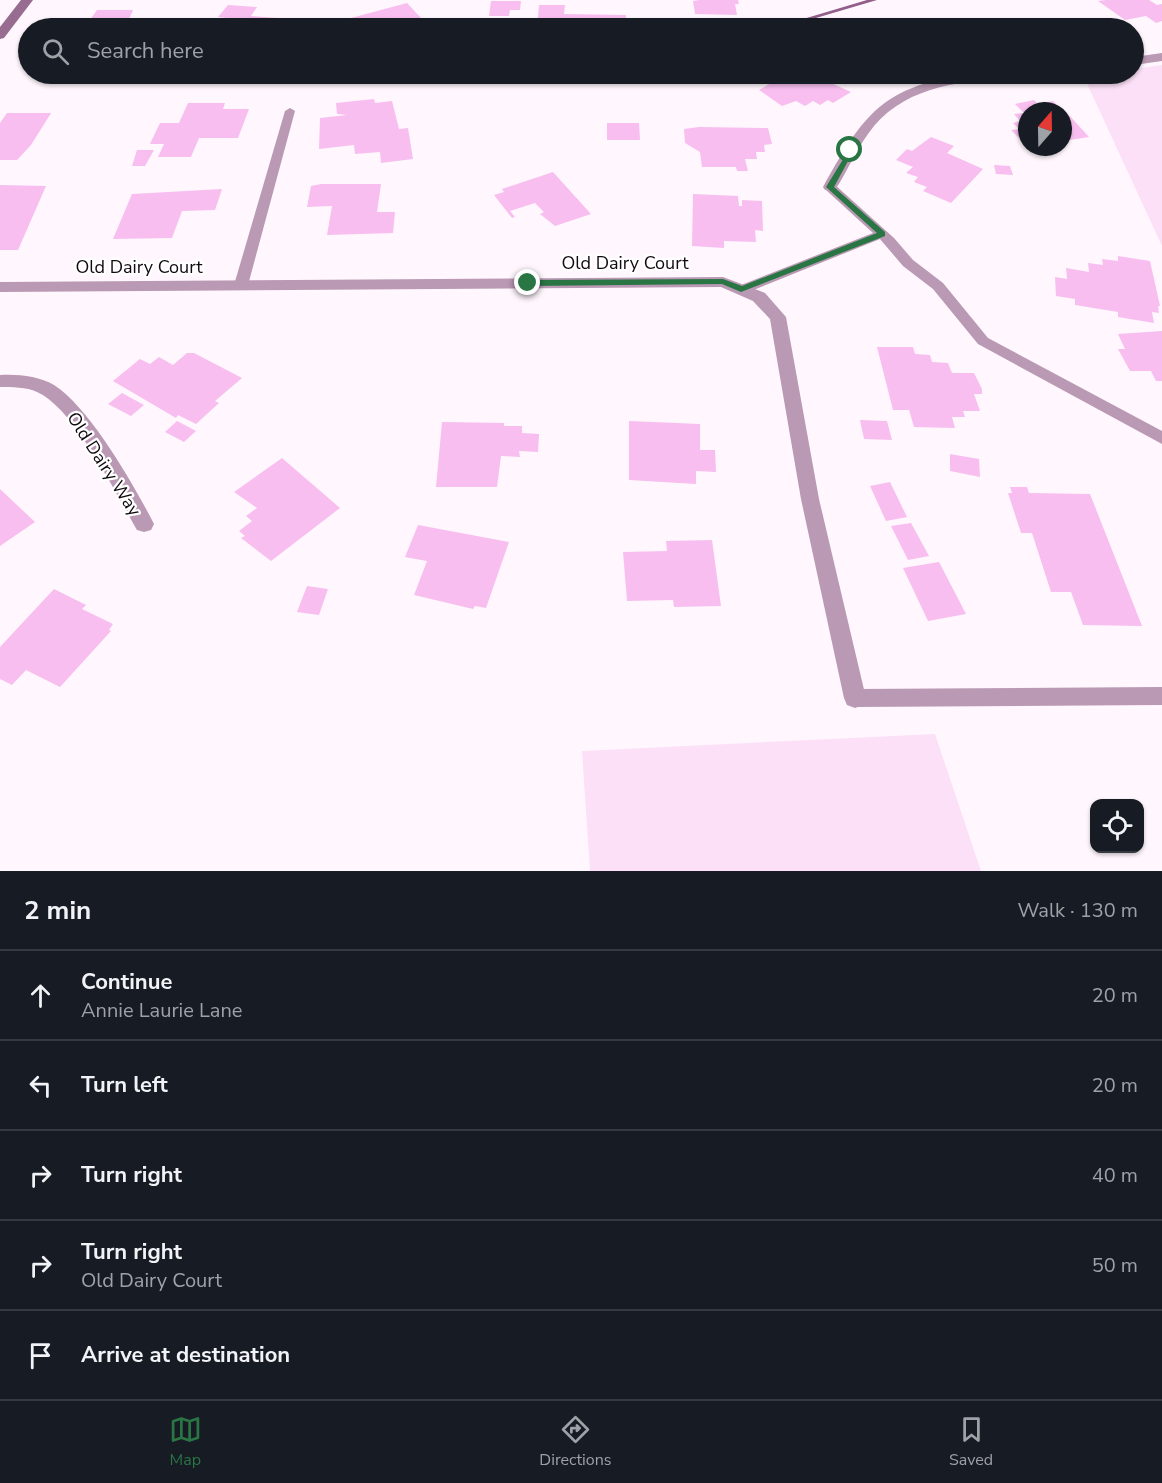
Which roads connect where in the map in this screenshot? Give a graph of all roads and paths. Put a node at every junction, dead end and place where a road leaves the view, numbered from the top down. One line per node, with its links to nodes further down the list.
1 (27, 0): 2 (street)
2 (0, 35)
3 (1162, 57): 4 (street)
4 (1144, 60)
5 (936, 84): 7 (street)
6 (290, 111): 9 (lane)
7 (830, 187): 8 (lane)
8 (882, 234): 11 (lane); 13 (lane)
9 (242, 285): 10 (street, Old Dairy Court); 11 (street, Old Dairy Court)
10 (0, 287)
11 (741, 290): 16 (street, Old Dairy Court)
12 (0, 381): 14 (street, Old Dairy Way)
13 (1162, 438)
14 (144, 524)
15 (1162, 696): 16 (lane)
16 (855, 698)

